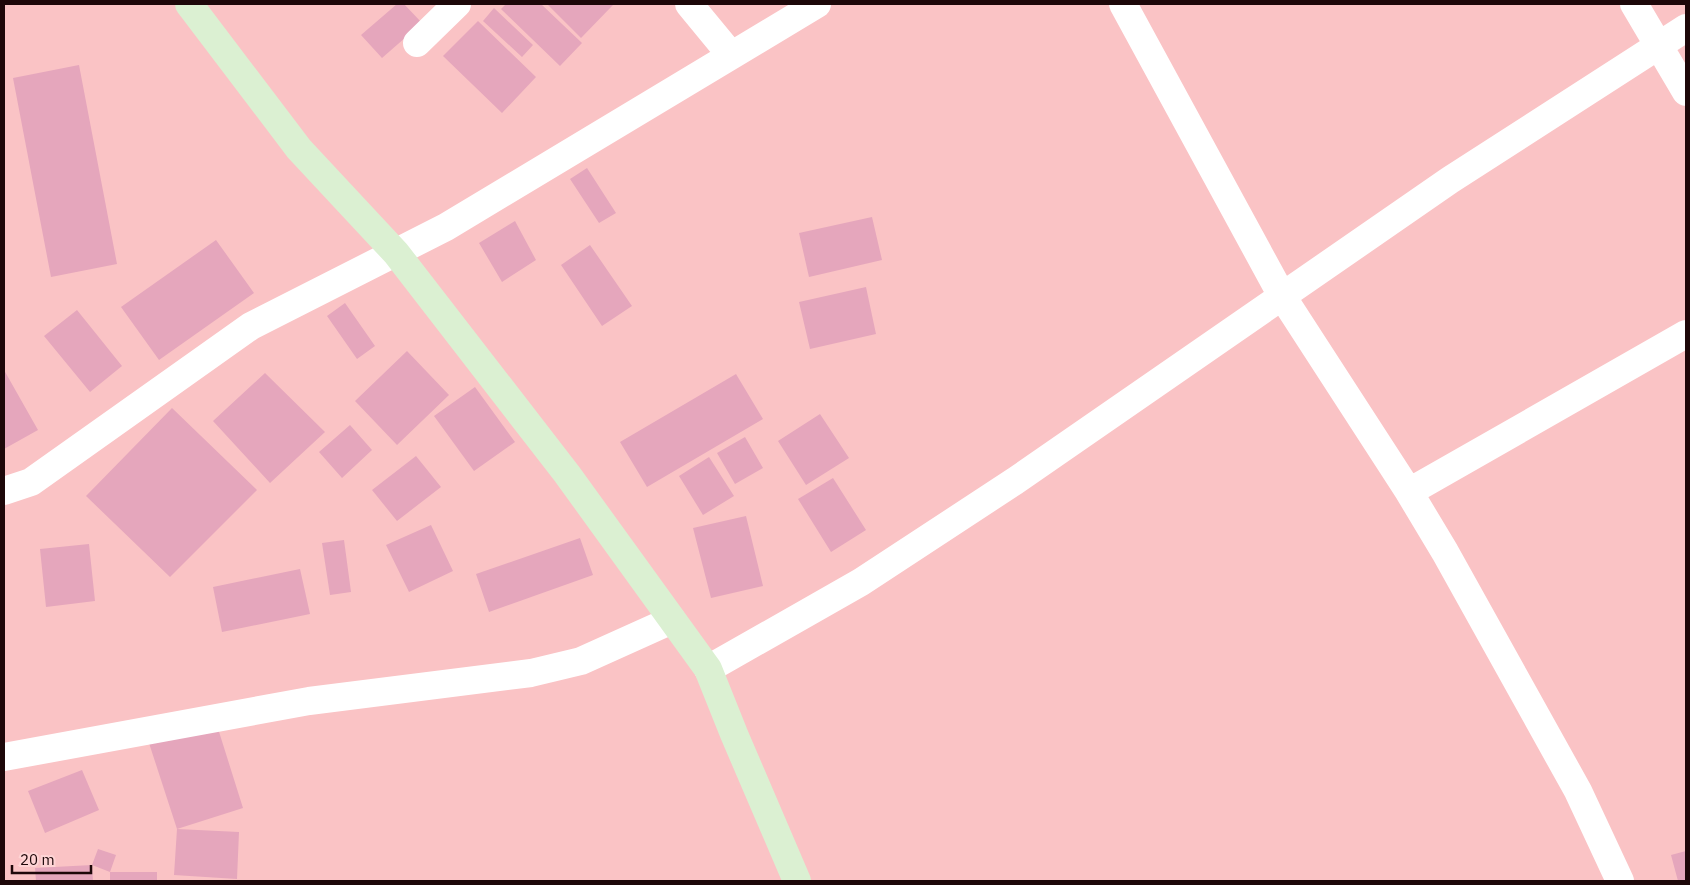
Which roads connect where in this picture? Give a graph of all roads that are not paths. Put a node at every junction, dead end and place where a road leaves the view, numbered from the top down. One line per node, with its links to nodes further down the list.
1 (189, 4): 12 (main road)
2 (457, 4): 8 (street)
3 (689, 4): 10 (street)
4 (817, 4): 10 (street)
5 (1122, 4): 13 (street)
6 (1634, 4): 9 (street)
7 (1686, 28): 9 (street)
8 (417, 43)
9 (1659, 46): 11 (street); 13 (street)
10 (731, 55): 12 (street)
11 (1686, 92)
12 (396, 254): 15 (street); 17 (main road)
13 (1282, 296): 16 (street); 18 (street)
14 (1686, 334): 16 (street)
15 (4, 491)
16 (1409, 492): 21 (street)
17 (672, 620): 18 (main road); 19 (street)
18 (708, 669): 20 (main road)
19 (4, 757)
20 (797, 881)
21 (1620, 881)

